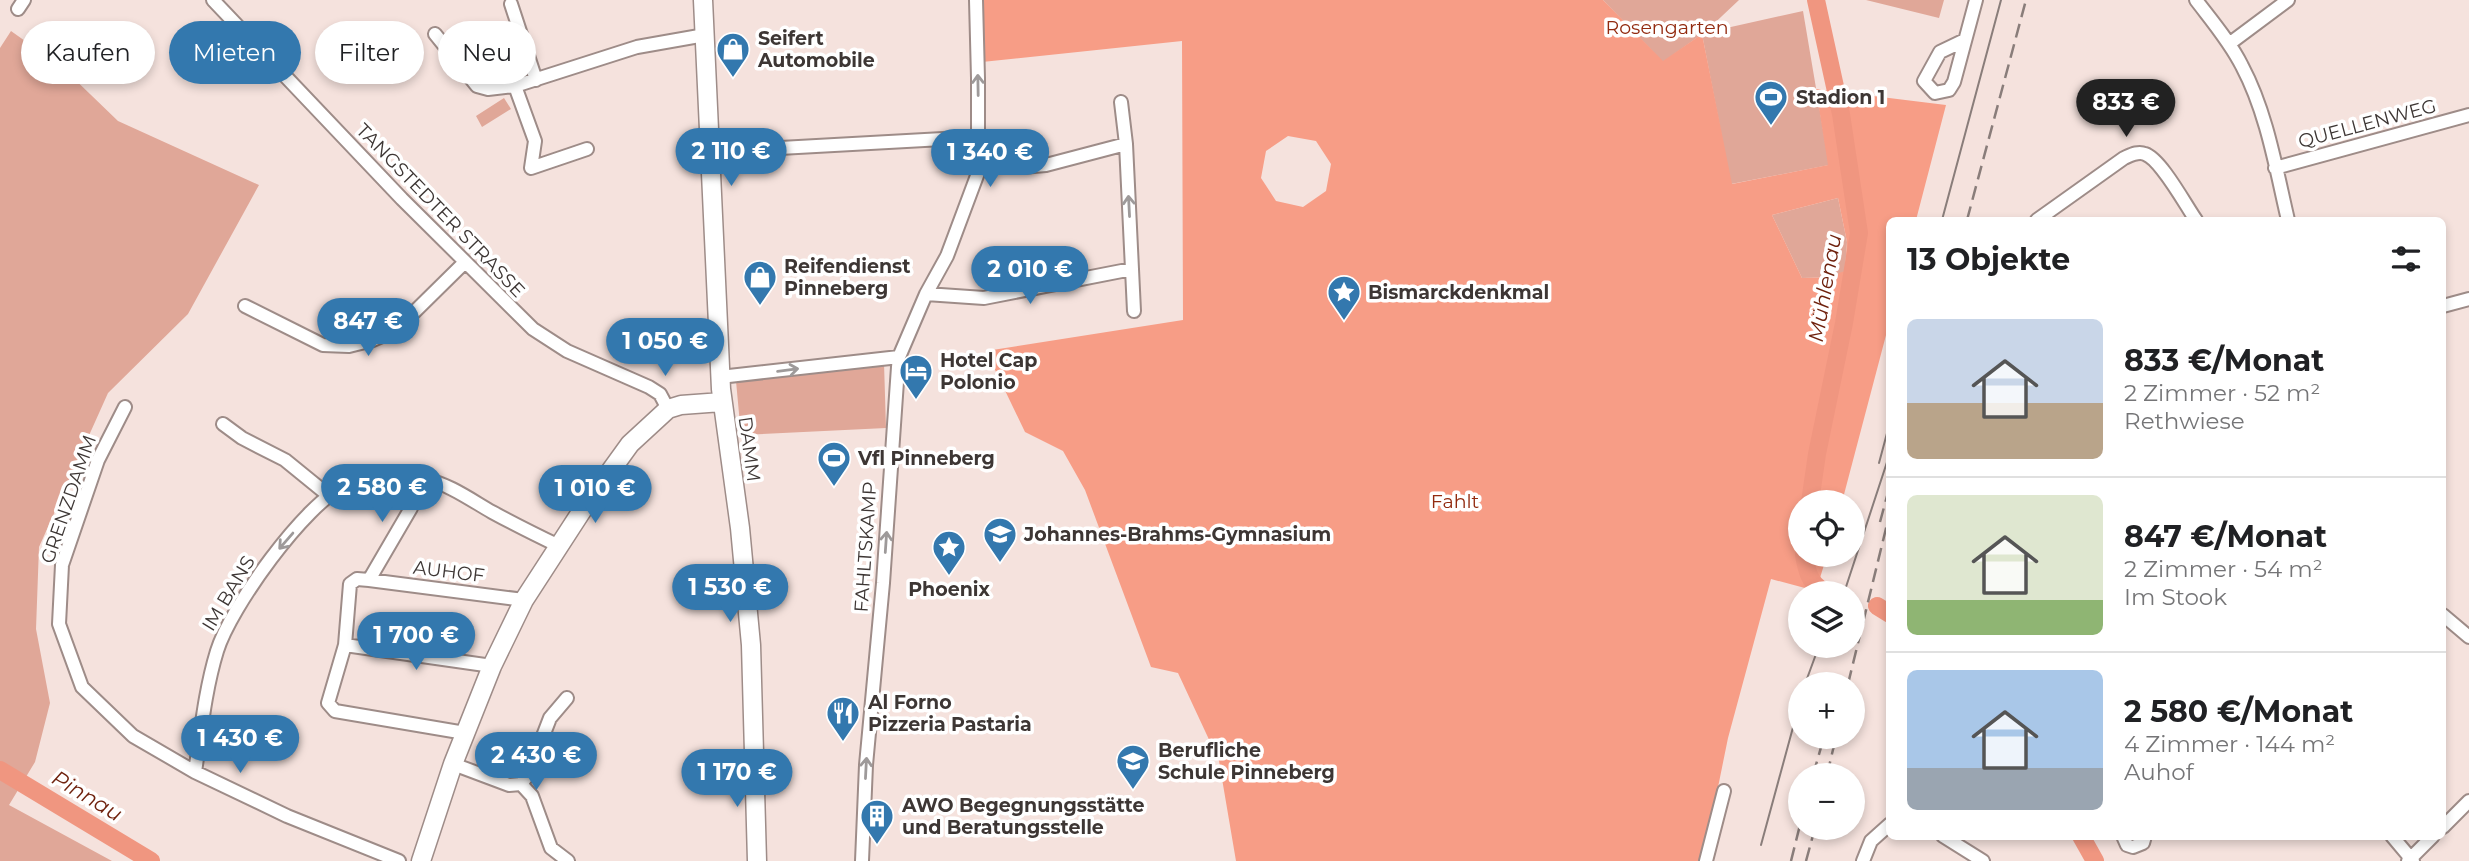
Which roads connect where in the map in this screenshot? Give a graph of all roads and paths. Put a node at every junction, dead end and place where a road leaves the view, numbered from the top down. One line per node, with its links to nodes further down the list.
1 (213, 0): 27 (street, TANGSTEDTER STRASSE)
2 (703, 0): 10 (main road, DAMM)
3 (976, 0): 18 (street, FAHLTSKAMP, one-way to 3)
4 (1976, 0): 11 (street)
5 (2196, 0): 12 (street)
6 (2288, 0): 12 (street)
7 (511, 4): 8 (street)
8 (517, 21)
9 (435, 34): 15 (street)
10 (705, 35): 13 (street); 21 (main road, DAMM)
11 (1965, 40)
12 (2229, 44): 23 (street)
13 (536, 80)
14 (522, 84): 15 (street)
15 (515, 86): 20 (street)
16 (1121, 102): 19 (street)
17 (2469, 115): 23 (street, QUELLENWEG)
18 (979, 137): 21 (street); 22 (street, FAHLTSKAMP)
19 (1126, 144): 22 (street); 28 (street, one-way to 19)
20 (587, 149)
21 (710, 152): 35 (main road, DAMM)
22 (978, 164): 29 (street, FAHLTSKAMP)
23 (2275, 168): 26 (street)
24 (2041, 217): 25 (street)
25 (2194, 217)
26 (2287, 217)
27 (465, 262): 32 (street); 38 (street, TANGSTEDTER STRASSE)
28 (1132, 269): 29 (street); 33 (street)
29 (926, 294): 34 (street, FAHLTSKAMP)
30 (2469, 299): 31 (street)
31 (2446, 305)
32 (245, 306)
33 (1134, 311)
34 (900, 357): 35 (street, one-way to 34); 68 (street, FAHLTSKAMP, one-way to 34)
35 (720, 377): 36 (main road, DAMM)
36 (722, 402): 38 (main road); 67 (main road, DAMM)
37 (125, 407): 52 (street, GRENZDAMM)
38 (668, 409): 42 (main road)
39 (223, 424): 41 (street)
40 (420, 479): 41 (street, IM BANS); 42 (street, IM BANS); 43 (street, AUHOF)
41 (328, 495): 52 (street, IM BANS, one-way to 52)
42 (559, 546): 44 (main road)
43 (369, 580): 44 (street, AUHOF); 47 (street, AUHOF)
44 (524, 600): 48 (main road)
45 (2446, 617): 46 (street)
46 (2469, 636)
47 (345, 645): 48 (street); 50 (street, AUHOF)
48 (492, 666): 50 (main road)
49 (567, 698): 53 (street)
50 (465, 733): 51 (main road)
51 (453, 764): 53 (street); 65 (main road)
52 (195, 772): 64 (street)
53 (521, 784): 66 (street)
54 (1724, 791): 69 (street)
55 (2469, 801): 56 (street)
56 (2446, 824)
57 (1886, 828): 70 (street)
58 (1949, 840): 71 (street)
59 (2125, 840): 60 (street)
60 (2144, 840)
61 (2395, 840): 63 (street)
62 (2429, 840): 63 (street)
63 (2411, 860)
64 (399, 861)
65 (421, 861)
66 (568, 861)
67 (757, 861)
68 (862, 861)
69 (1706, 861)
70 (1863, 861)
71 (1983, 861)

